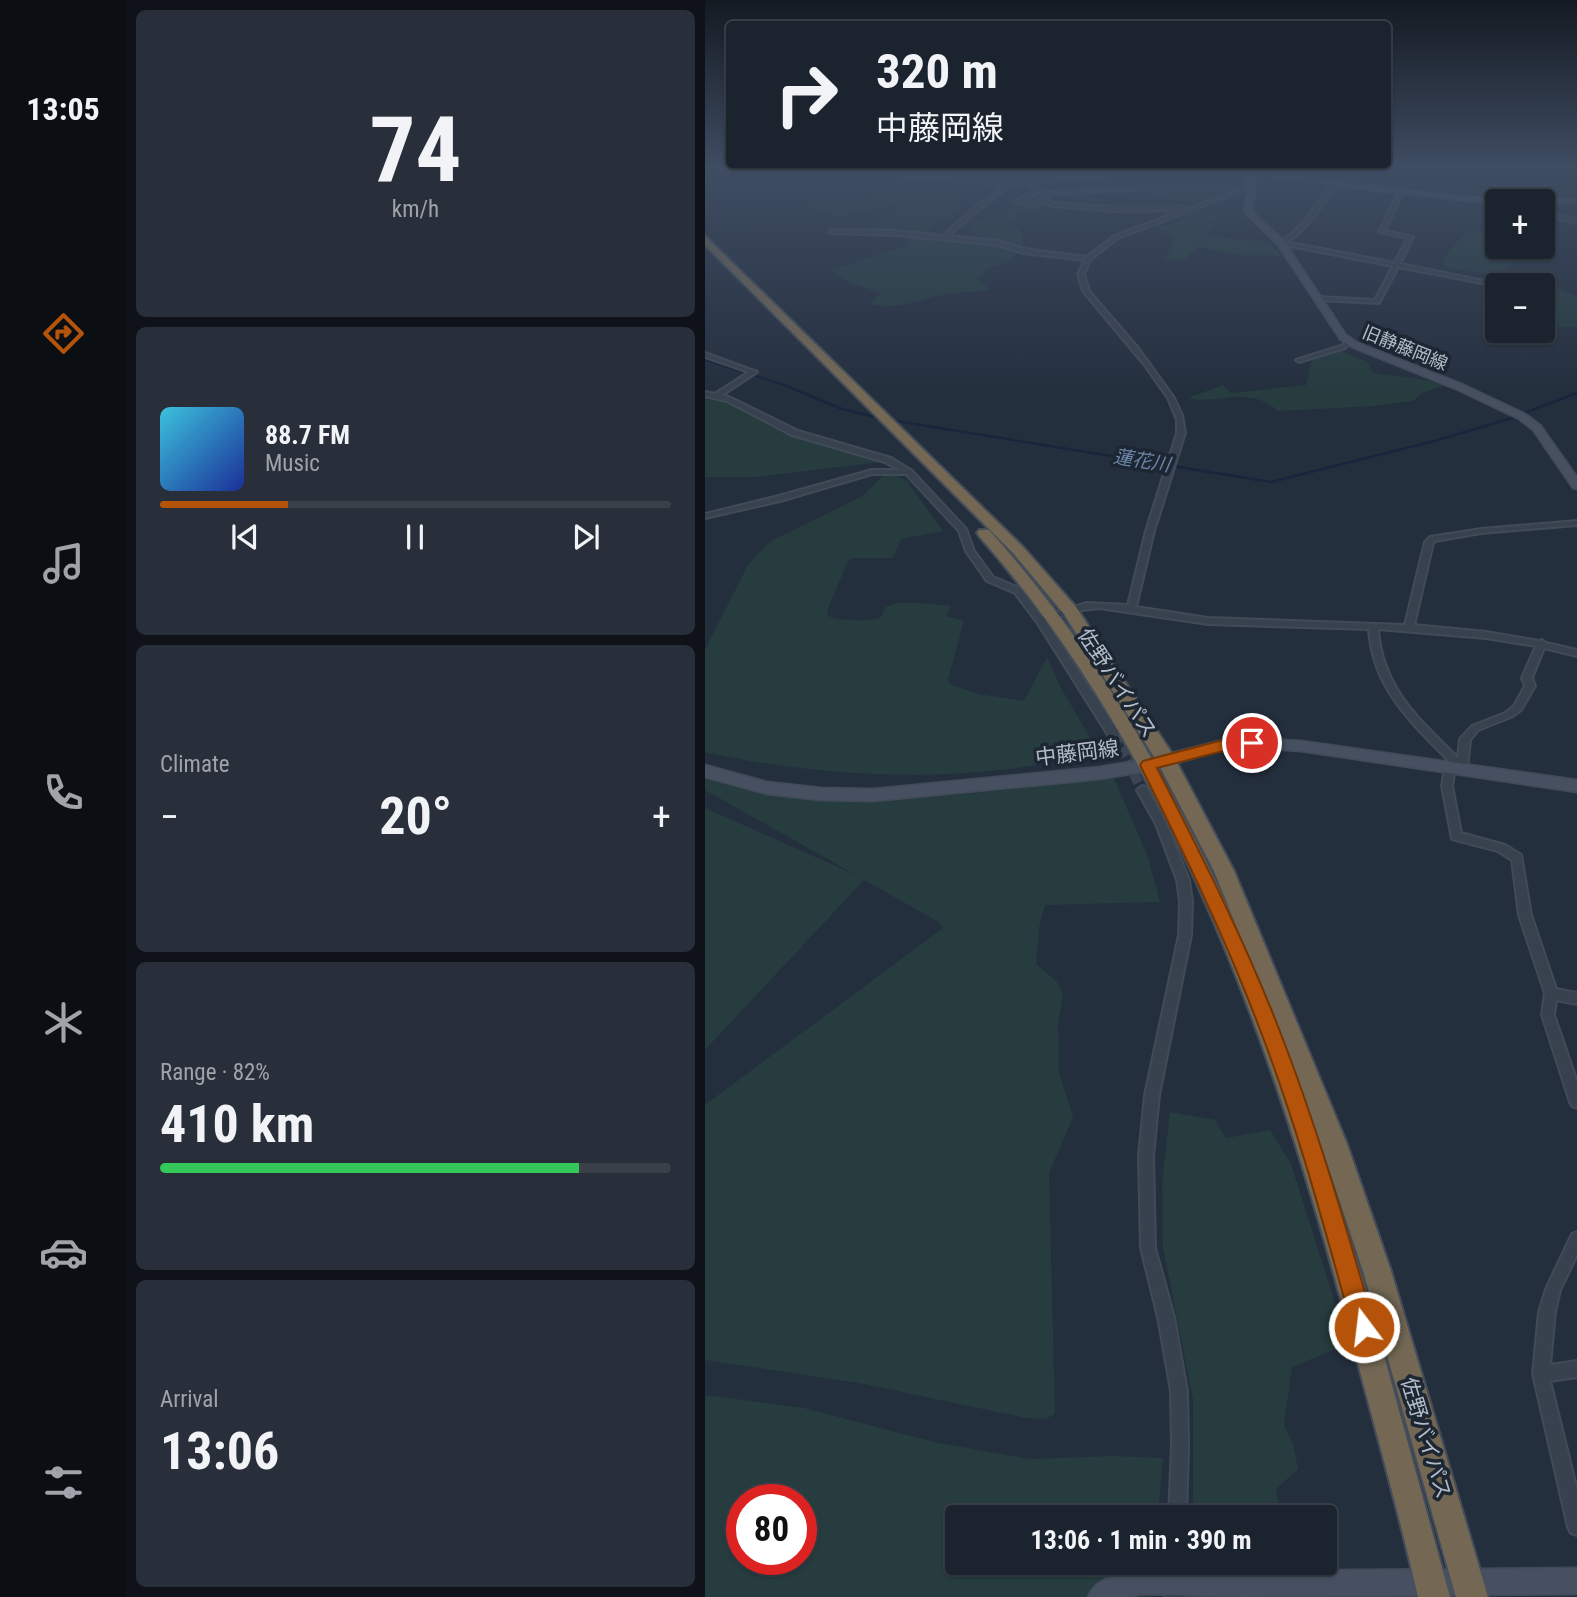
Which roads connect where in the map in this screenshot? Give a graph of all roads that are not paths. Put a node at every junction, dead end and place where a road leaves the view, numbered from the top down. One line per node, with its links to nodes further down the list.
1 (709, 243): 21 (highway, 佐野バイパス)
2 (994, 243): 7 (street)
3 (1109, 243): 7 (street)
4 (1281, 243): 8 (street); 10 (street, 旧静藤岡線)
5 (1407, 243): 8 (street)
6 (705, 251): 21 (highway, 佐野バイパス)
7 (1088, 259): 20 (street)
8 (1396, 265): 9 (street); 10 (street)
9 (1485, 282)
10 (1318, 299): 11 (street, 旧静藤岡線)
11 (1349, 342): 13 (street); 17 (street, 旧静藤岡線)
12 (705, 355): 15 (street)
13 (1299, 360)
14 (705, 394): 15 (street)
15 (718, 395): 16 (street)
16 (909, 473): 18 (street); 21 (street)
17 (1577, 486)
18 (705, 516)
19 (1577, 523): 23 (street)
20 (1130, 610): 21 (street); 22 (street)
21 (1055, 615): 26 (street); 29 (highway, 佐野バイパス)
22 (1373, 628): 23 (street); 27 (street)
23 (1409, 628): 24 (street)
24 (1542, 643): 25 (street); 27 (street)
25 (1577, 653)
26 (1114, 735)
27 (1456, 768): 29 (street, 中藤岡線); 30 (street, 中藤岡線); 31 (street)
28 (705, 771): 29 (street, 中藤岡線)
29 (1152, 772): 37 (street); 41 (highway, 佐野バイパス); 42 (highway, 佐野バイパス)
30 (1577, 786)
31 (1551, 993): 32 (street); 33 (street)
32 (1577, 999)
33 (1577, 1102)
34 (1577, 1239): 36 (street)
35 (1577, 1369): 36 (street)
36 (1541, 1374): 38 (street)
37 (1178, 1505)
38 (1577, 1527)
39 (1175, 1581): 42 (street); 43 (street)
40 (1577, 1581): 41 (street)
41 (1471, 1589): 42 (street)
42 (1432, 1590)
43 (1101, 1597)

